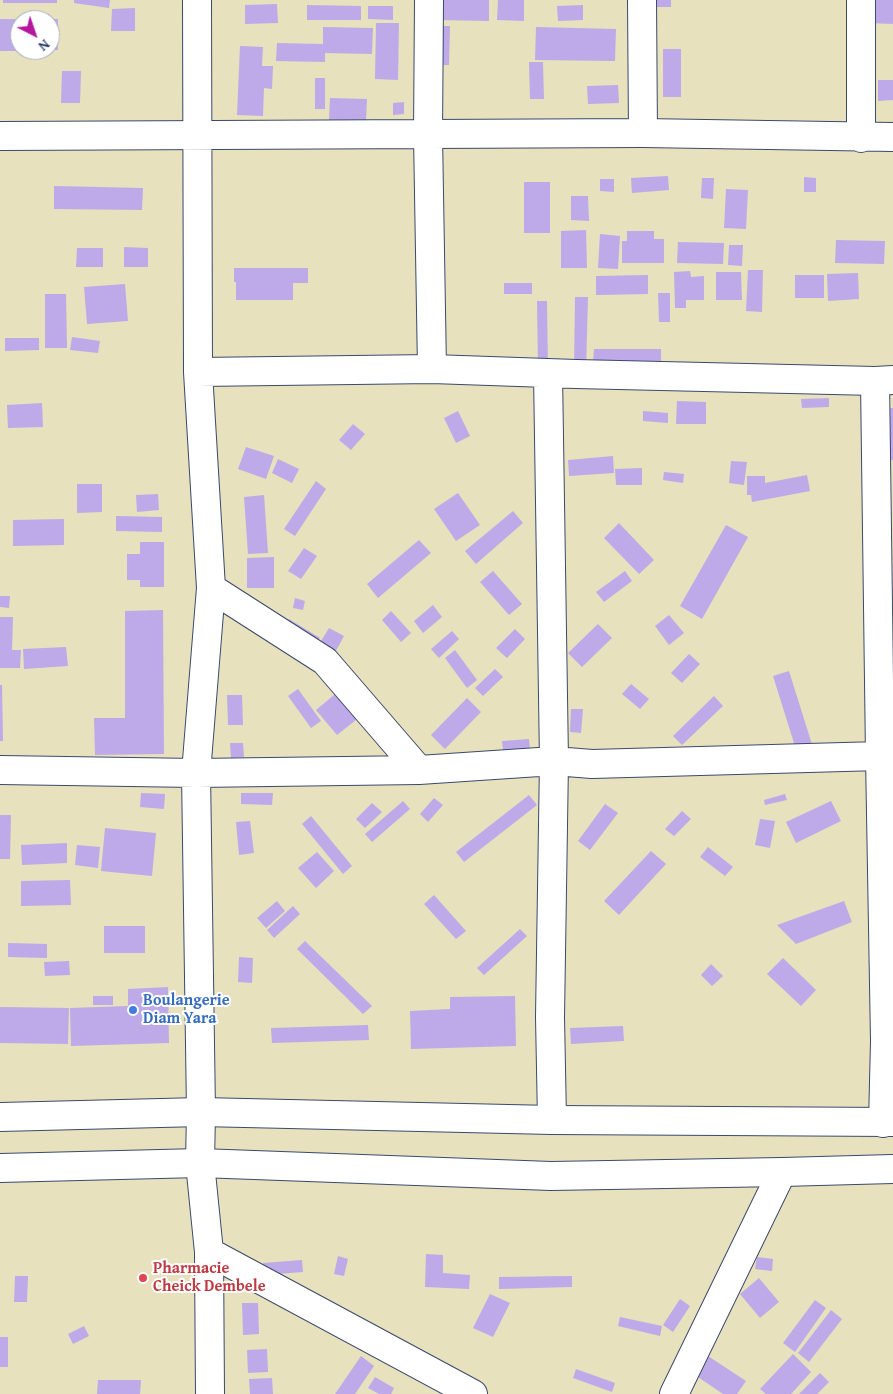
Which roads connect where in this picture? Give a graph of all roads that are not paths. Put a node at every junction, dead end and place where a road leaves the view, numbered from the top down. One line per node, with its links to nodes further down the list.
1 (197, 0): 8 (main road)
2 (429, 0): 6 (main road)
3 (642, 0): 5 (main road)
4 (861, 0): 10 (main road)
5 (643, 133): 6 (main road); 10 (main road)
6 (428, 135): 8 (main road); 11 (main road)
7 (0, 136): 8 (main road)
8 (197, 136): 12 (main road)
9 (893, 137): 10 (main road)
10 (861, 138)
11 (432, 368): 12 (main road); 13 (main road)
12 (198, 372): 15 (main road)
13 (548, 372): 14 (main road); 17 (main road)
14 (884, 380): 16 (main road)
15 (211, 588): 19 (main road); 20 (main road)
16 (880, 756): 17 (main road); 24 (main road)
17 (554, 760): 19 (main road); 23 (main road)
18 (0, 770): 20 (main road)
19 (419, 770): 20 (main road)
20 (196, 773): 21 (main road)
21 (201, 1112): 22 (main road); 23 (main road); 25 (main road)
22 (0, 1117)
23 (552, 1120): 24 (main road)
24 (888, 1122)
25 (200, 1163): 26 (main road); 28 (main road); 29 (main road)
26 (0, 1168)
27 (893, 1169): 28 (main road)
28 (782, 1172): 32 (main road)
29 (209, 1252): 30 (main road); 31 (main road)
30 (210, 1394)
31 (473, 1394)
32 (674, 1394)

